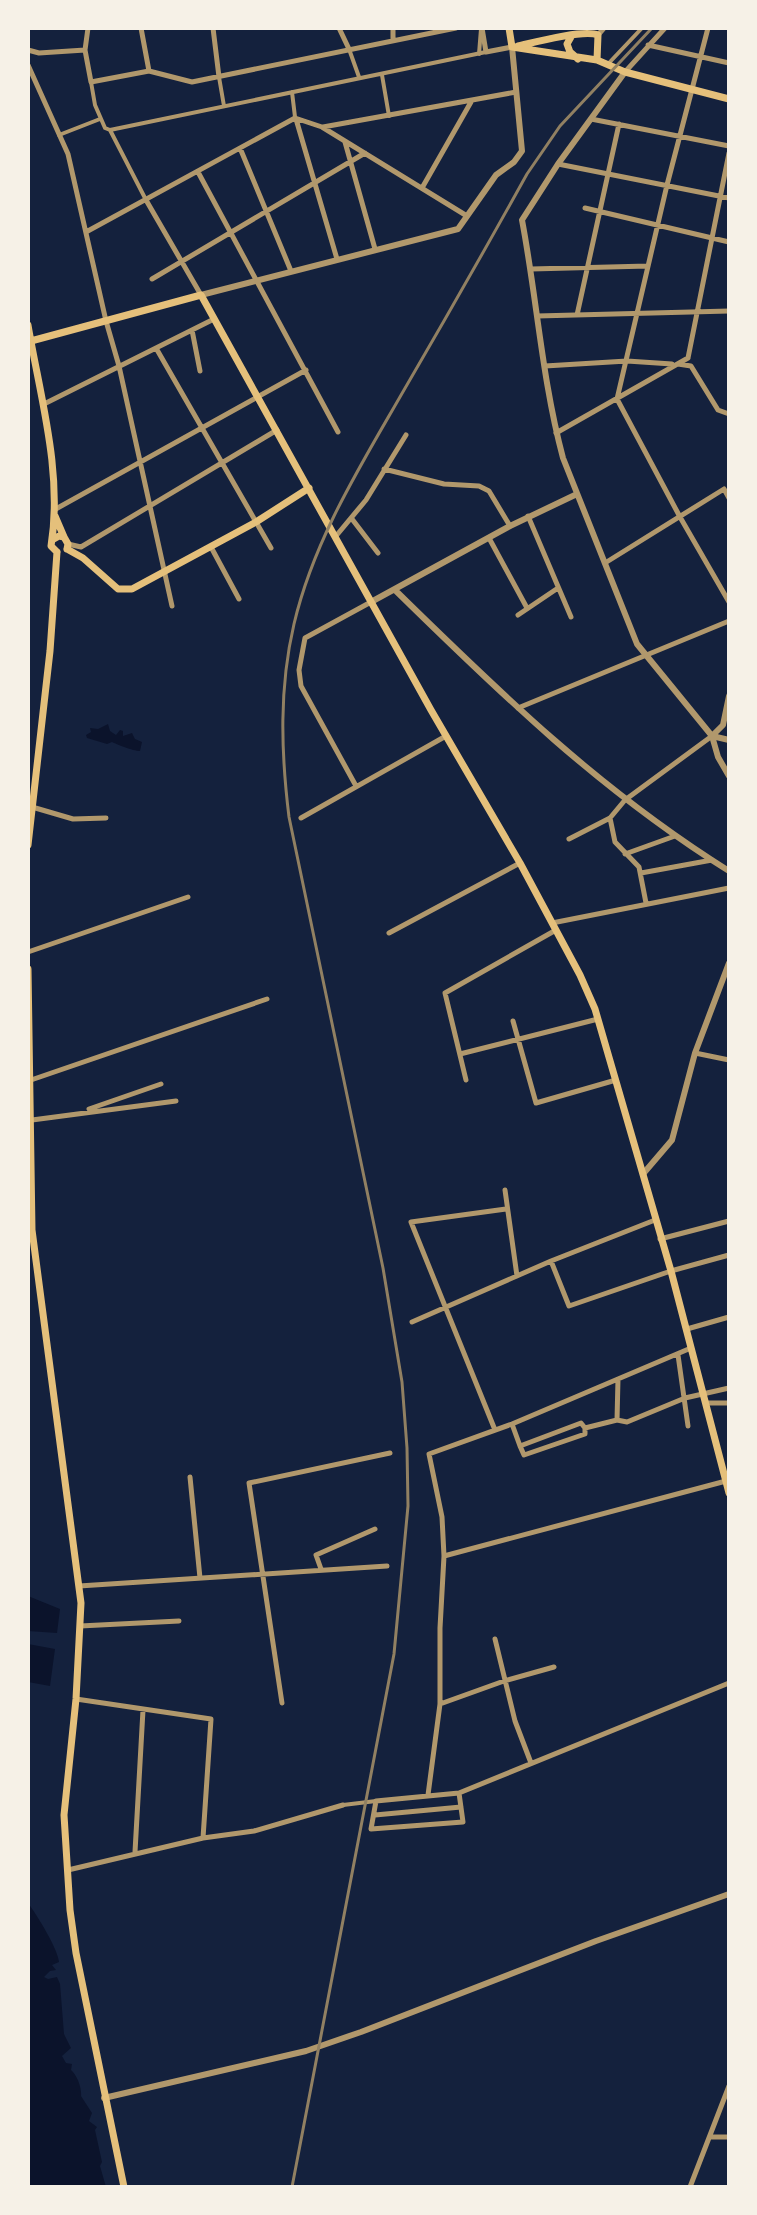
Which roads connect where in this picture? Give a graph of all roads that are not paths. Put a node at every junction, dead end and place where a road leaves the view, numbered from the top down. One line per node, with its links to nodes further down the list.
1 (88, 28): 22 (street)
2 (141, 28): 31 (street)
3 (213, 28): 34 (street)
4 (339, 28): 20 (street)
5 (393, 28): 17 (street)
6 (408, 28): 16 (street)
7 (456, 28): 13 (street)
8 (481, 28): 23 (street); 24 (street)
9 (509, 28): 19 (main road)
10 (642, 28): 30 (street)
11 (665, 28): 18 (street)
12 (708, 28): 25 (street)
13 (437, 30): 16 (street)
14 (598, 31): 15 (main road); 27 (main road)
15 (568, 33): 19 (main road); 26 (main road)
16 (408, 37): 17 (street)
17 (393, 40): 20 (street)
18 (648, 45): 25 (street); 32 (street)
19 (512, 47): 23 (street); 26 (main road); 39 (street)
20 (349, 49): 34 (street); 35 (street)
21 (28, 50): 22 (street)
22 (85, 50): 36 (street)
23 (486, 52): 24 (street)
24 (479, 54): 33 (street)
25 (700, 57): 28 (street); 37 (street)
26 (578, 59): 27 (main road)
27 (597, 60): 30 (main road)
28 (729, 63)
29 (28, 65): 50 (street)
30 (607, 66): 32 (main road)
31 (149, 71): 34 (street); 36 (street)
32 (625, 72): 37 (main road); 46 (street)
33 (382, 74): 35 (street); 43 (street)
34 (219, 77): 42 (street)
35 (359, 77): 38 (street)
36 (91, 82): 45 (street)
37 (691, 89): 40 (main road); 51 (street)
38 (292, 92): 42 (street); 44 (street)
39 (516, 92): 41 (street); 70 (street)
40 (729, 99)
41 (472, 101): 43 (street); 63 (street)
42 (224, 106): 49 (street)
43 (389, 116): 48 (street)
44 (295, 118): 48 (street); 54 (street); 61 (street)
45 (100, 119): 49 (street); 50 (street)
46 (590, 119): 47 (street); 58 (street)
47 (619, 124): 51 (street); 60 (street)
48 (322, 127): 52 (street)
49 (110, 130): 66 (street)
50 (58, 133): 72 (street)
51 (680, 136): 53 (street); 62 (street)
52 (345, 141): 55 (street); 57 (street)
53 (729, 146)
54 (240, 148): 59 (street); 68 (street)
55 (365, 153): 57 (street); 63 (street)
56 (729, 153): 64 (street)
57 (351, 162): 61 (street); 76 (street)
58 (558, 164): 60 (street); 81 (street)
59 (198, 172): 66 (street); 73 (street)
60 (609, 174): 62 (street); 69 (street)
61 (314, 184): 68 (street); 77 (street)
62 (667, 185): 64 (street); 71 (street)
63 (422, 188): 70 (street)
64 (719, 196): 65 (street); 74 (street)
65 (729, 198)
66 (146, 200): 72 (street); 78 (street)
67 (585, 208): 69 (street)
68 (267, 211): 73 (street); 82 (street)
69 (600, 212): 71 (street); 80 (street)
70 (467, 216): 76 (street)
71 (659, 225): 74 (street); 79 (street)
72 (86, 232): 92 (street)
73 (230, 232): 78 (street); 84 (street)
74 (710, 238): 75 (street); 88 (street)
75 (729, 242)
76 (375, 249): 77 (street)
77 (337, 259): 82 (street)
78 (181, 261): 83 (street); 85 (street)
79 (648, 266): 80 (street); 87 (street)
80 (588, 267): 81 (street); 89 (street)
81 (531, 269): 90 (street)
82 (291, 271): 84 (street)
83 (152, 279)
84 (257, 280): 85 (street); 103 (street)
85 (201, 295): 91 (main road); 92 (main road)
86 (729, 311): 88 (street)
87 (639, 313): 88 (street); 89 (street); 98 (street)
88 (697, 313): 97 (street)
89 (577, 315): 90 (street)
90 (536, 316): 101 (street)
91 (214, 319): 94 (street); 105 (main road)
92 (106, 321): 95 (main road); 100 (street)
93 (28, 325): 95 (main road)
94 (192, 330): 96 (street); 104 (street)
95 (31, 341): 107 (main road)
96 (156, 348): 100 (street); 111 (street)
97 (688, 358): 99 (street); 102 (street)
98 (627, 361): 99 (street); 101 (street); 106 (street)
99 (676, 364): 102 (street); 106 (street)
100 (119, 366): 107 (street); 116 (street)
101 (545, 366): 114 (street)
102 (691, 366): 109 (street)
103 (306, 370): 105 (street); 113 (street)
104 (200, 371)
105 (258, 397): 111 (street); 112 (main road)
106 (617, 399): 114 (street); 125 (street)
107 (44, 404): 123 (main road)
108 (729, 405): 109 (street)
109 (718, 410): 110 (street)
110 (729, 414)
111 (202, 427): 116 (street); 117 (street)
112 (277, 430): 117 (street); 119 (main road)
113 (338, 432)
114 (556, 433): 120 (street)
115 (406, 435): 118 (street)
116 (141, 462): 122 (street); 123 (street)
117 (221, 463): 122 (street); 127 (street)
118 (384, 469): 126 (street); 128 (street)
119 (309, 488): 127 (main road); 129 (main road)
120 (577, 494): 124 (street); 137 (street)
121 (729, 498): 125 (street)
122 (151, 506): 132 (street); 138 (street)
123 (54, 513): 131 (main road); 132 (main road)
124 (528, 516): 128 (street); 139 (street)
125 (680, 517): 137 (street); 143 (street)
126 (352, 519): 129 (street); 136 (street)
127 (256, 522): 133 (main road); 134 (street)
128 (510, 526): 130 (street)
129 (335, 534): 142 (main road)
130 (489, 538): 140 (street); 145 (street)
131 (52, 540): 132 (main road); 135 (main road)
132 (66, 543): 135 (main road); 138 (main road)
133 (211, 547): 138 (main road); 141 (street)
134 (271, 548)
135 (57, 552): 158 (main road)
136 (378, 553)
137 (605, 563): 149 (street)
138 (165, 571): 144 (street)
139 (558, 588): 145 (street); 147 (street)
140 (395, 590): 142 (street); 151 (street)
141 (239, 599)
142 (371, 602): 152 (main road); 156 (street)
143 (729, 602)
144 (172, 606)
145 (527, 608): 146 (street)
146 (518, 615)
147 (571, 617)
148 (729, 621): 149 (street)
149 (644, 655): 151 (street); 153 (street)
150 (729, 696): 153 (street)
151 (518, 708): 157 (street)
152 (447, 736): 156 (street); 167 (main road)
153 (712, 736): 154 (street); 155 (street); 157 (street)
154 (729, 740)
155 (729, 776)
156 (356, 786): 160 (street)
157 (625, 800): 161 (street); 162 (street)
158 (31, 806): 159 (street); 164 (main road)
159 (106, 818)
160 (301, 818)
161 (610, 818): 163 (street); 165 (street)
162 (675, 836): 165 (street); 166 (street)
163 (569, 839)
164 (28, 845)
165 (625, 854): 169 (street)
166 (712, 860): 168 (street); 169 (street)
167 (520, 863): 173 (main road); 174 (street)
168 (729, 871)
169 (641, 873): 172 (street)
170 (729, 888): 172 (street)
171 (188, 897): 175 (street)
172 (646, 903): 173 (street)
173 (554, 927): 179 (main road); 183 (street)
174 (389, 933)
175 (28, 952)
176 (729, 963): 182 (street)
177 (28, 969): 185 (main road)
178 (267, 999): 185 (street)
179 (598, 1019): 181 (street); 187 (main road)
180 (513, 1021): 181 (street)
181 (519, 1040): 183 (street); 187 (street)
182 (695, 1053): 184 (street); 192 (street)
183 (460, 1054): 186 (street)
184 (729, 1060)
185 (31, 1080): 191 (main road)
186 (466, 1080)
187 (616, 1080): 192 (main road)
188 (161, 1084): 190 (street)
189 (176, 1101): 190 (street)
190 (76, 1113): 191 (street)
191 (32, 1120): 229 (main road)
192 (643, 1174): 195 (main road)
193 (505, 1190): 194 (street)
194 (506, 1209): 201 (street); 202 (street)
195 (655, 1220): 197 (main road); 199 (street)
196 (729, 1221): 197 (street)
197 (660, 1239): 200 (main road)
198 (729, 1255): 200 (street)
199 (551, 1261): 200 (street); 201 (street)
200 (671, 1271): 205 (main road)
201 (517, 1276): 202 (street)
202 (445, 1307): 204 (street); 217 (street)
203 (729, 1317): 205 (street)
204 (412, 1322)
205 (687, 1329): 206 (main road)
206 (691, 1348): 207 (street); 211 (main road)
207 (678, 1355): 208 (street); 210 (street)
208 (618, 1379): 213 (street); 214 (street)
209 (729, 1388): 211 (street)
210 (685, 1398): 211 (street); 213 (street); 215 (street)
211 (705, 1399): 212 (street); 221 (main road)
212 (729, 1403)
213 (617, 1420): 216 (street)
214 (512, 1424): 217 (street); 218 (street)
215 (688, 1426)
216 (585, 1428): 218 (street); 218 (street)
217 (495, 1430): 224 (street)
218 (520, 1446)
219 (390, 1453): 227 (street)
220 (190, 1477): 228 (street)
221 (726, 1481): 222 (main road); 224 (street)
222 (729, 1493)
223 (375, 1529): 226 (street)
224 (444, 1556): 238 (street)
225 (387, 1566): 226 (street)
226 (321, 1569): 227 (street)
227 (262, 1574): 228 (street); 237 (street)
228 (200, 1578): 229 (street)
229 (79, 1586): 231 (main road)
230 (179, 1621): 231 (street)
231 (80, 1626): 236 (main road)
232 (495, 1639): 234 (street)
233 (554, 1667): 234 (street)
234 (504, 1681): 238 (street); 240 (street)
235 (729, 1683): 240 (street)
236 (76, 1699): 239 (street); 249 (main road)
237 (282, 1703)
238 (440, 1704): 242 (street)
239 (143, 1710): 247 (street); 248 (street)
240 (531, 1763): 241 (street)
241 (459, 1793): 242 (street); 245 (street)
242 (428, 1795): 243 (street)
243 (376, 1801): 244 (street); 246 (street)
244 (343, 1805): 247 (street)
245 (461, 1807): 246 (street); 246 (street)
246 (375, 1815)
247 (203, 1838): 248 (street)
248 (135, 1853): 249 (street)
249 (68, 1870): 252 (main road)
250 (729, 1894): 252 (street)
251 (729, 2086): 253 (street)
252 (104, 2098): 255 (main road)
253 (710, 2137): 254 (street); 256 (street)
254 (729, 2137)
255 (124, 2187)
256 (690, 2187)

